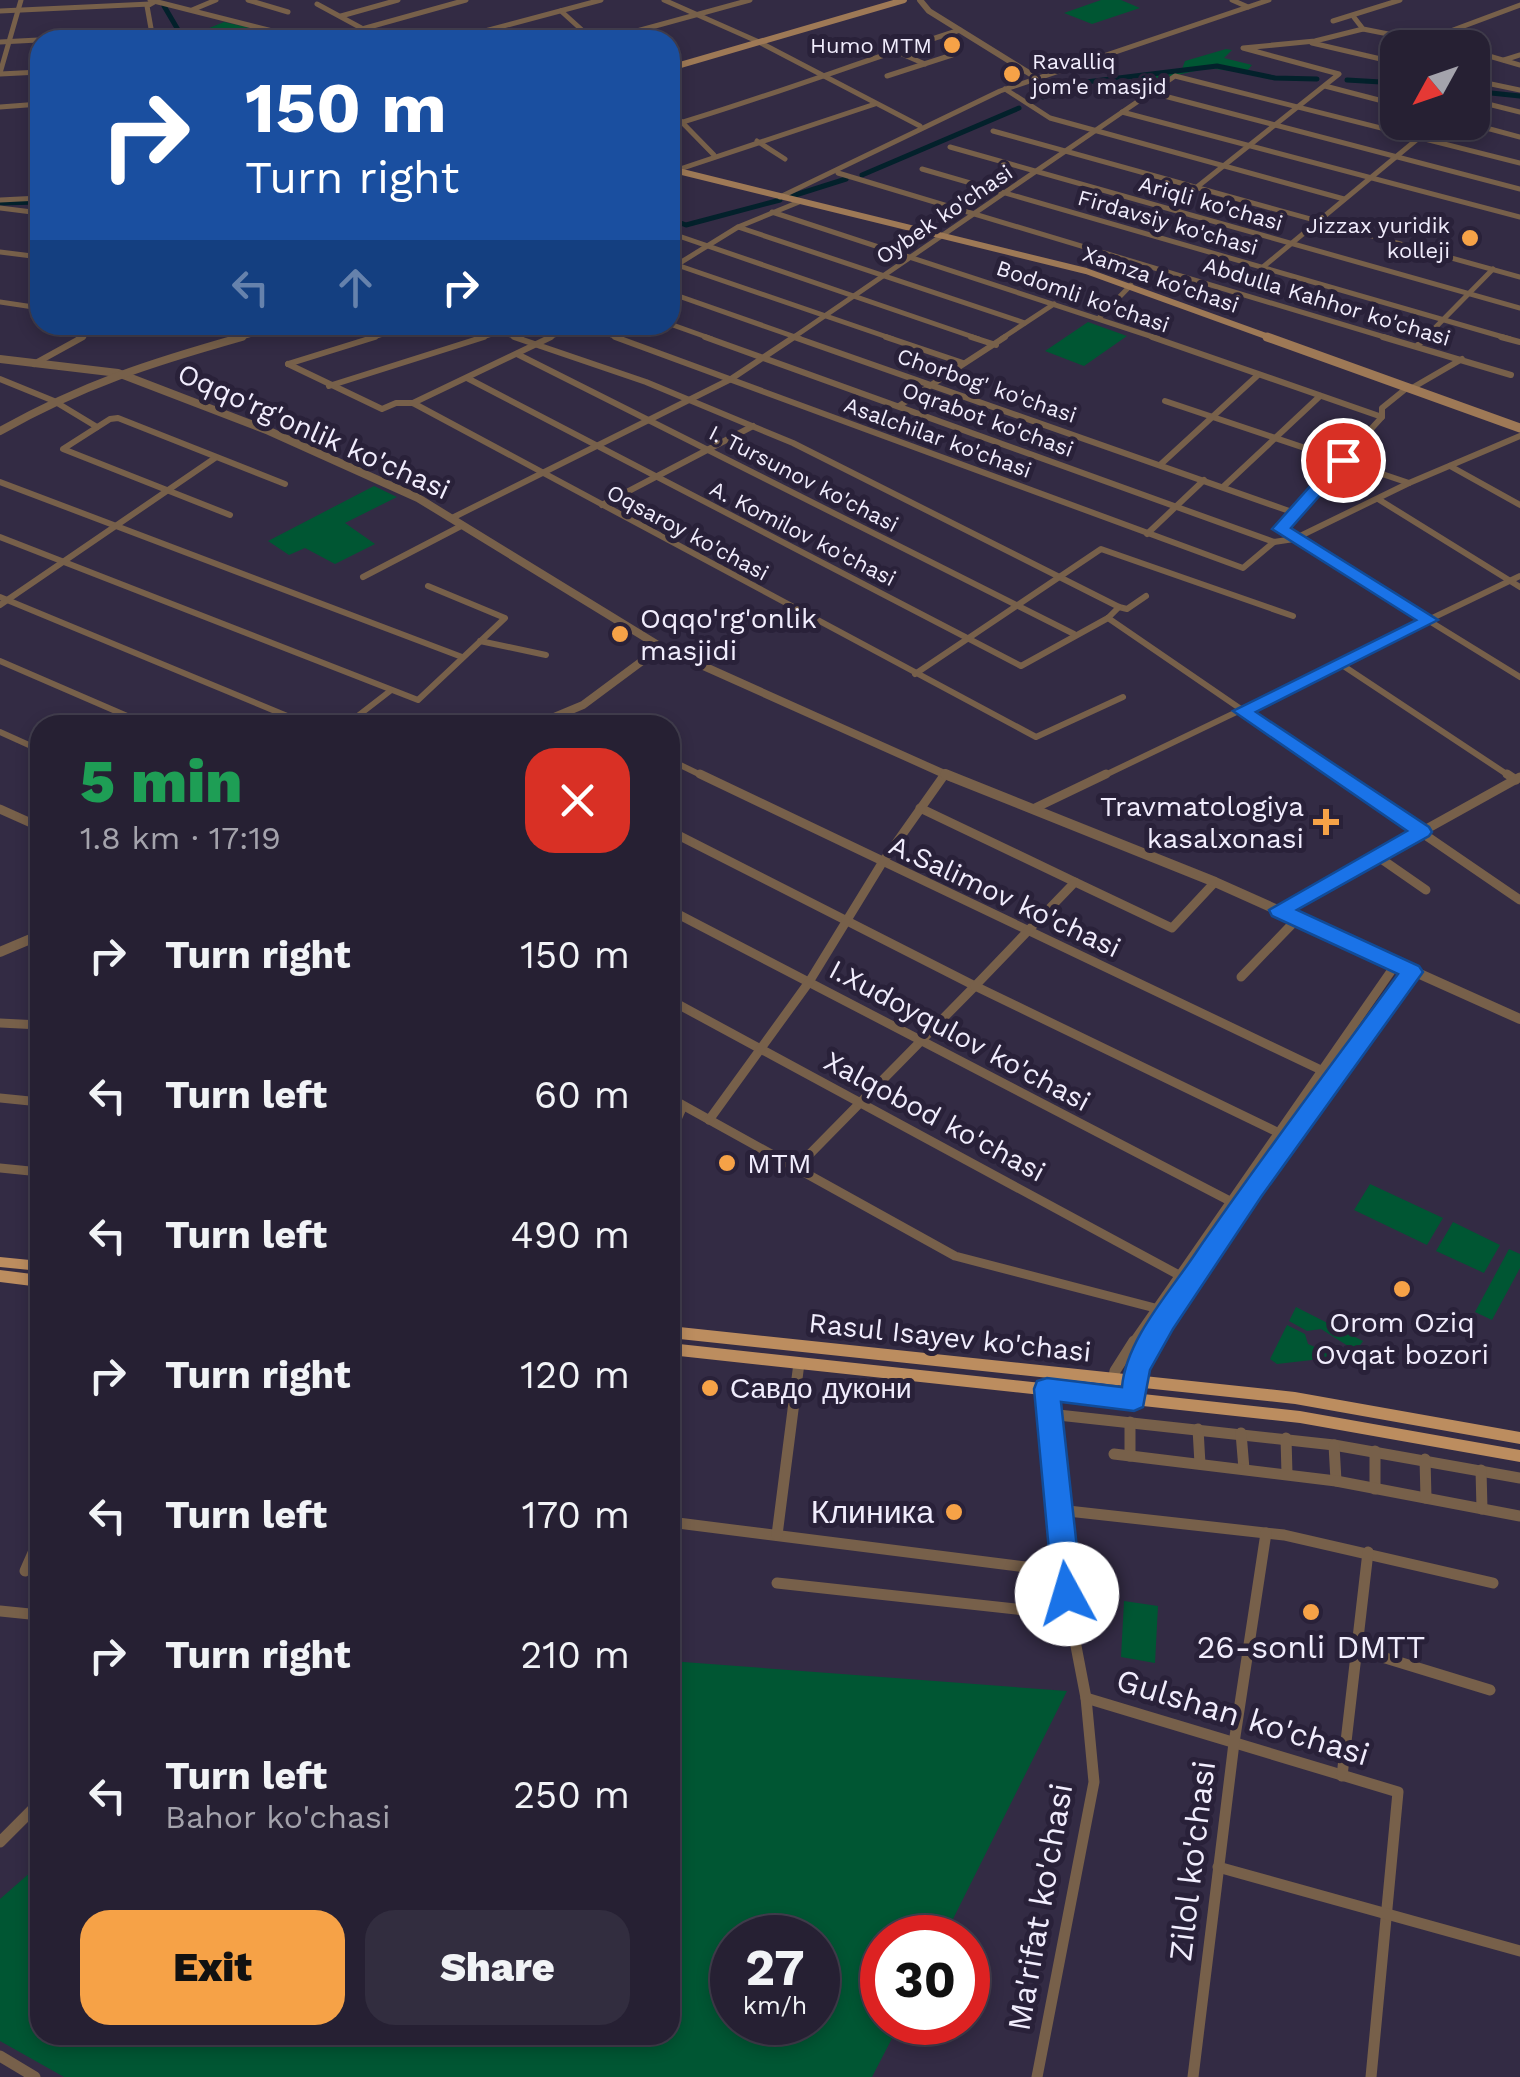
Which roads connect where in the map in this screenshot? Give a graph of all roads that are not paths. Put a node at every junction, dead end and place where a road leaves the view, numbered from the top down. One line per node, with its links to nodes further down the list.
1 (22, 0): 19 (street)
2 (216, 0): 20 (street)
3 (248, 0): 22 (street)
4 (398, 0): 25 (street)
5 (466, 0): 28 (street)
6 (601, 0): 23 (street)
7 (664, 0): 24 (street)
8 (750, 0): 24 (street)
9 (904, 0): 41 (main road)
10 (920, 0): 35 (street)
11 (1232, 0): 18 (street)
12 (1269, 0): 18 (street)
13 (1400, 0): 26 (street)
14 (152, 2): 15 (street); 19 (street); 30 (street)
15 (170, 3): 20 (street)
16 (316, 4): 25 (street)
17 (1520, 5): 36 (street)
18 (1248, 7): 56 (street)
19 (19, 10): 21 (street); 39 (street)
20 (192, 10): 31 (street)
21 (0, 12)
22 (288, 12)
23 (561, 12): 32 (street); 33 (street)
24 (701, 14): 34 (street); 41 (street)
25 (341, 16): 28 (street)
26 (1353, 16): 27 (street); 29 (street)
27 (1333, 20)
28 (362, 29)
29 (1363, 29): 37 (street); 42 (street)
30 (152, 30)
31 (269, 30)
32 (490, 30)
33 (582, 30)
34 (641, 30)
35 (960, 30): 43 (street); 56 (street)
36 (1452, 30)
37 (1380, 32)
38 (30, 40): 39 (street)
39 (9, 41): 40 (street); 53 (street)
40 (0, 42)
41 (759, 42): 50 (main road); 54 (street)
42 (1305, 42): 47 (street); 58 (street)
43 (894, 50): 49 (street); 54 (street)
44 (1520, 54): 48 (street)
45 (952, 55): 49 (street)
46 (1490, 57): 48 (street)
47 (1380, 58)
48 (1504, 60): 51 (street)
49 (924, 64): 55 (street)
50 (680, 65)
51 (1520, 66)
52 (30, 72): 53 (street)
53 (0, 73)
54 (819, 74): 64 (street); 71 (street)
55 (886, 76)
56 (1037, 78): 59 (street)
57 (1490, 84): 60 (street)
58 (1325, 86): 62 (street); 67 (street)
59 (1005, 90): 73 (street); 78 (street)
60 (1520, 90)
61 (1149, 92): 67 (street, Oybek ko'chasi); 68 (street, Oybek ko'chasi); 74 (street)
62 (1380, 100)
63 (30, 104): 66 (street)
64 (876, 104): 73 (street); 82 (street)
65 (1490, 104): 69 (street)
66 (0, 106)
67 (1300, 106): 74 (street); 75 (street)
68 (1122, 112): 78 (street, Oybek ko'chasi); 83 (street)
69 (1520, 112)
70 (680, 120): 71 (street)
71 (683, 123): 72 (street); 86 (street)
72 (680, 124)
73 (920, 126): 95 (street)
74 (1276, 126): 83 (street); 87 (street)
75 (1380, 127)
76 (1490, 129): 79 (street)
77 (993, 130): 85 (street)
78 (1097, 131): 85 (street, Oybek ko'chasi); 91 (street)
79 (1520, 137)
80 (1416, 140): 87 (street)
81 (1432, 140): 89 (street)
82 (757, 141): 86 (street); 88 (street)
83 (1250, 146): 91 (street); 96 (street)
84 (950, 147): 94 (street, Ariqli ko'chasi)
85 (1068, 151): 94 (street, Oybek ko'chasi); 97 (street)
86 (714, 154): 90 (street)
87 (1395, 157): 96 (street); 98 (street)
88 (785, 159)
89 (1520, 162)
90 (680, 166)
91 (1225, 166): 97 (street); 102 (street)
92 (922, 168): 99 (street, Firdavsiy ko'chasi)
93 (680, 171): 100 (main road, Xamza ko'chasi)
94 (1038, 172): 99 (street, Oybek ko'chasi); 114 (street, Ariqli ko'chasi)
95 (838, 173): 100 (street); 108 (street, Abdulla Kahhor ko'chasi)
96 (1369, 178): 102 (street); 109 (street)
97 (1196, 187): 110 (street)
98 (1520, 190)
99 (1007, 194): 108 (street, Oybek ko'chasi); 120 (street, Firdavsiy ko'chasi)
100 (780, 197): 104 (main road, Xamza ko'chasi)
101 (30, 198): 103 (street)
102 (1344, 199): 110 (street)
103 (0, 200)
104 (800, 202): 107 (street); 113 (main road, Xamza ko'chasi)
105 (0, 208): 106 (street)
106 (30, 212)
107 (772, 212): 111 (street); 118 (street, Bodomli ko'chasi)
108 (976, 215): 113 (street, Oybek ko'chasi); 149 (street, Abdulla Kahhor ko'chasi)
109 (1520, 217)
110 (1318, 221): 114 (street); 122 (street)
111 (738, 228): 115 (street); 123 (street)
112 (680, 236): 115 (street)
113 (944, 236): 118 (street, Oybek ko'chasi); 125 (main road, Xamza ko'chasi)
114 (1290, 243): 120 (street); 126 (street, Ariqli ko'chasi)
115 (706, 245): 119 (street); 128 (street)
116 (0, 252): 117 (street)
117 (30, 256)
118 (911, 257): 123 (street, Oybek ko'chasi); 130 (street, Bodomli ko'chasi)
119 (680, 262)
120 (1264, 267): 135 (street, Firdavsiy ko'chasi)
121 (680, 269): 133 (street)
122 (1493, 270): 124 (street); 126 (street)
123 (883, 276): 128 (street, Oybek ko'chasi); 136 (street)
124 (1520, 277)
125 (1131, 285): 134 (street); 164 (main road, Xamza ko'chasi)
126 (1470, 294): 132 (street, Ariqli ko'chasi); 135 (street)
127 (680, 296): 145 (street, Chorbog' ko'chasi)
128 (854, 296): 133 (street, Oybek ko'chasi); 148 (street)
129 (0, 302): 131 (street)
130 (1054, 304): 134 (street, Bodomli ko'chasi); 136 (street)
131 (30, 306)
132 (1520, 308)
133 (825, 316): 145 (street, Oybek ko'chasi); 154 (street)
134 (1099, 318): 158 (street, Bodomli ko'chasi)
135 (1444, 320): 146 (street, Firdavsiy ko'chasi); 149 (street)
136 (1026, 323): 148 (street)
137 (680, 328): 151 (street, Oqrabot ko'chasi)
138 (85, 335): 155 (street)
139 (247, 335): 156 (street)
140 (379, 335): 163 (street, Oqsaroy ko'chasi)
141 (489, 335): 163 (street)
142 (508, 335): 147 (street)
143 (556, 335): 147 (street)
144 (611, 335): 161 (street, Asalchilar ko'chasi)
145 (795, 336): 151 (street, Oybek ko'chasi); 162 (street, Chorbog' ko'chasi)
146 (1520, 342)
147 (538, 344): 150 (street); 166 (street)
148 (996, 345): 154 (street)
149 (1417, 346): 153 (street, Abdulla Kahhor ko'chasi)
150 (517, 354): 159 (street); 173 (street, I. Tursunov ko'chasi)
151 (764, 357): 161 (street, Oybek ko'chasi); 170 (street, Oqrabot ko'chasi)
152 (0, 359): 155 (street)
153 (1462, 360): 157 (street, Abdulla Kahhor ko'chasi); 164 (street)
154 (962, 363): 162 (street)
155 (34, 364): 156 (street)
156 (118, 373): 167 (street); 200 (street, Oqqo'rg'onlik ko'chasi)
157 (1511, 374)
158 (1258, 375): 165 (street, Bodomli ko'chasi); 171 (street)
159 (467, 378): 169 (street); 180 (street, A. Komilov ko'chasi)
160 (0, 379): 167 (street)
161 (731, 379): 166 (street, Oybek ko'chasi); 203 (street, Asalchilar ko'chasi)
162 (932, 385): 170 (street); 184 (street, Chorbog' ko'chasi)
163 (329, 386): 169 (street, Oqsaroy ko'chasi)
164 (1410, 387): 172 (street); 176 (main road, Xamza ko'chasi)
165 (1320, 396): 172 (street, Bodomli ko'chasi); 179 (street)
166 (688, 400): 173 (street, Oybek ko'chasi); 174 (street)
167 (54, 401): 175 (street); 177 (street)
168 (1166, 401): 171 (street)
169 (413, 403): 186 (street, Oqsaroy ko'chasi)
170 (900, 406): 197 (street, Oqrabot ko'chasi)
171 (1213, 417): 179 (street); 184 (street)
172 (1382, 417): 183 (street)
173 (648, 419): 180 (street, Oybek ko'chasi); 181 (street, I. Tursunov ko'chasi)
174 (754, 426): 181 (street); 210 (street)
175 (98, 427): 182 (street); 193 (street)
176 (1520, 428)
177 (0, 431)
178 (1520, 436): 185 (street, Oqrabot ko'chasi)
179 (1276, 437): 183 (street); 192 (street)
180 (594, 445): 186 (street, Oybek ko'chasi); 187 (street, A. Komilov ko'chasi)
181 (709, 450): 187 (street); 216 (street, I. Tursunov ko'chasi)
182 (215, 458): 191 (street); 193 (street)
183 (1343, 460): 190 (street); 198 (street)
184 (1160, 464): 188 (street, Chorbog' ko'chasi)
185 (1450, 466): 190 (street, Oqrabot ko'chasi); 196 (street)
186 (538, 472): 195 (street, Oqsaroy ko'chasi); 200 (street, Oybek ko'chasi)
187 (657, 478): 195 (street); 222 (street, A. Komilov ko'chasi)
188 (1204, 480): 192 (street, Chorbog' ko'chasi); 197 (street)
189 (0, 482): 202 (street)
190 (1409, 482): 194 (street, Oqrabot ko'chasi)
191 (285, 484)
192 (1223, 487): 198 (street, Chorbog' ko'chasi)
193 (168, 491): 199 (street); 202 (street)
194 (1378, 499): 205 (street, Oqrabot ko'chasi); 211 (street)
195 (602, 505): 229 (street, Oqsaroy ko'chasi)
196 (1520, 505)
197 (1176, 506): 203 (street); 206 (street, Oqrabot ko'chasi)
198 (1292, 512): 205 (street)
199 (230, 515)
200 (452, 518): 201 (street, Oqqo'rg'onlik ko'chasi)
201 (464, 525): 209 (street); 224 (street, Oqqo'rg'onlik ko'chasi)
202 (115, 526): 207 (street); 226 (street)
203 (1147, 534): 206 (street, Asalchilar ko'chasi)
204 (0, 538): 207 (street)
205 (1294, 539): 206 (street, Oqrabot ko'chasi); 220 (street)
206 (1274, 542)
207 (63, 562): 215 (street); 231 (street)
208 (1520, 576): 211 (street)
209 (363, 577)
210 (1059, 577): 216 (street); 217 (street); 218 (street)
211 (1510, 581): 213 (street); 220 (street)
212 (428, 586): 223 (street)
213 (1520, 587)
214 (1146, 596): 217 (street)
215 (2, 600): 235 (street)
216 (1017, 604): 221 (street, I. Tursunov ko'chasi); 222 (street)
217 (1118, 607): 219 (street, A. Komilov ko'chasi)
218 (1293, 616)
219 (1108, 618): 221 (street, A. Komilov ko'chasi); 233 (street)
220 (1429, 620): 228 (street); 230 (street)
221 (1074, 634): 222 (street, A. Komilov ko'chasi)
222 (967, 638): 229 (street)
223 (480, 641): 225 (street); 226 (street)
224 (662, 646): 237 (street); 241 (street, Oqqo'rg'onlik ko'chasi)
225 (546, 656)
226 (462, 657): 231 (street)
227 (0, 661): 234 (street)
228 (1339, 663): 233 (street); 242 (street)
229 (916, 674): 232 (street, Oqsaroy ko'chasi)
230 (1520, 677)
231 (390, 691): 236 (street)
232 (1122, 697)
233 (1242, 711): 245 (street); 247 (street)
234 (125, 715)
235 (284, 715)
236 (359, 715)
237 (559, 715)
238 (0, 732): 239 (street)
239 (30, 746)
240 (680, 765): 250 (street, A.Salimov ko'chasi)
241 (944, 774): 244 (street); 245 (street, Oqqo'rg'onlik ko'chasi)
242 (1518, 780): 247 (street)
243 (0, 808): 246 (street)
244 (920, 808): 250 (street); 251 (street)
245 (1035, 808): 252 (street, Oqqo'rg'onlik ko'chasi)
246 (30, 822)
247 (1422, 832): 249 (street); 255 (street)
248 (680, 836): 260 (street)
249 (1377, 856): 254 (street); 257 (street)
250 (882, 863): 260 (street); 261 (street, A.Salimov ko'chasi)
251 (1075, 882): 252 (street); 261 (street)
252 (1216, 882): 257 (street, Oqqo'rg'onlik ko'chasi)
253 (1520, 887): 255 (street)
254 (1426, 890)
255 (1510, 893): 256 (street)
256 (1520, 900)
257 (1279, 910): 259 (street, Oqqo'rg'onlik ko'chasi)
258 (680, 915): 267 (street, I.Xudoyqulov ko'chasi)
259 (1296, 918): 264 (street, Oqqo'rg'onlik ko'chasi); 266 (street)
260 (848, 920): 267 (street); 268 (street)
261 (1028, 932): 268 (street); 275 (street, A.Salimov ko'chasi)
262 (30, 938): 263 (street)
263 (0, 952)
264 (1396, 964): 265 (street, Oqqo'rg'onlik ko'chasi); 275 (street)
265 (1412, 972): 270 (street, Oqqo'rg'onlik ko'chasi); 277 (street)
266 (1241, 977)
267 (809, 982): 273 (street, I.Xudoyqulov ko'chasi); 274 (street)
268 (975, 986): 273 (street); 285 (street)
269 (680, 1005): 274 (street, Xalqobod ko'chasi)
270 (1520, 1019)
271 (0, 1023): 272 (street)
272 (30, 1024)
273 (920, 1040): 280 (street); 289 (street, I.Xudoyqulov ko'chasi)
274 (762, 1048): 280 (street, Xalqobod ko'chasi); 284 (street)
275 (1322, 1070): 276 (street)
276 (1314, 1080): 277 (street); 285 (street)
277 (1328, 1087): 296 (street)
278 (0, 1098): 279 (street)
279 (30, 1101)
280 (862, 1102): 287 (street); 292 (street, Xalqobod ko'chasi)
281 (680, 1104): 282 (street)
282 (683, 1106): 283 (street); 284 (street)
283 (680, 1113)
284 (708, 1120): 287 (street)
285 (1276, 1132): 289 (street)
286 (0, 1168): 288 (street)
287 (796, 1168): 295 (street)
288 (30, 1171)
289 (1228, 1200): 292 (street)
290 (0, 1262): 291 (main road)
291 (30, 1265)
292 (1177, 1274): 295 (street)
293 (0, 1276): 294 (main road)
294 (30, 1280)
295 (1155, 1307): 296 (street); 300 (street)
296 (1170, 1312): 301 (street)
297 (680, 1333): 300 (main road, Rasul Isayev ko'chasi)
298 (680, 1350): 299 (main road, Rasul Isayev ko'chasi)
299 (799, 1363): 302 (main road, Rasul Isayev ko'chasi); 330 (street)
300 (1112, 1380): 301 (main road, Rasul Isayev ko'chasi); 303 (street)
301 (1133, 1381): 304 (street); 310 (main road, Rasul Isayev ko'chasi)
302 (1047, 1389): 303 (main road, Rasul Isayev ko'chasi); 305 (street, Ma'rifat ko'chasi)
303 (1110, 1396): 304 (main road, Rasul Isayev ko'chasi)
304 (1134, 1400): 315 (main road, Rasul Isayev ko'chasi)
305 (1048, 1414): 306 (street); 326 (street, Ma'rifat ko'chasi)
306 (1130, 1422): 307 (street); 314 (street)
307 (1198, 1428): 308 (street); 317 (street)
308 (1241, 1433): 309 (street); 318 (street)
309 (1286, 1438): 311 (street); 320 (street)
310 (1520, 1438)
311 (1334, 1445): 312 (street); 322 (street)
312 (1375, 1451): 316 (street); 323 (street)
313 (1114, 1454): 314 (street)
314 (1130, 1456): 317 (street)
315 (1520, 1456)
316 (1426, 1459): 319 (street); 324 (street)
317 (1200, 1464): 318 (street)
318 (1244, 1469): 320 (street)
319 (1481, 1470): 321 (street); 325 (street)
320 (1288, 1474): 322 (street)
321 (1520, 1478)
322 (1336, 1481): 323 (street)
323 (1375, 1489): 324 (street)
324 (1426, 1498): 325 (street)
325 (1482, 1509): 327 (street)
326 (1059, 1510): 329 (street); 334 (street, Ma'rifat ko'chasi)
327 (1520, 1516)
328 (680, 1523): 330 (street)
329 (1266, 1533): 331 (street); 343 (street, Zilol ko'chasi)
330 (777, 1535): 334 (street)
331 (1368, 1552): 336 (street); 340 (street)
332 (30, 1560): 333 (street)
333 (25, 1571)
334 (1065, 1572): 339 (street, Ma'rifat ko'chasi)
335 (777, 1583): 339 (street)
336 (1493, 1583)
337 (0, 1610): 338 (street)
338 (30, 1614)
339 (1070, 1615): 342 (street, Ma'rifat ko'chasi)
340 (1356, 1649): 341 (street); 344 (street)
341 (1490, 1690)
342 (1086, 1698): 343 (street, Gulshan ko'chasi); 352 (street, Ma'rifat ko'chasi)
343 (1234, 1743): 344 (street, Gulshan ko'chasi); 347 (street, Zilol ko'chasi)
344 (1342, 1776): 348 (street, Gulshan ko'chasi)
345 (30, 1812): 346 (street)
346 (0, 1842)
347 (1218, 1866): 348 (street); 353 (street, Zilol ko'chasi)
348 (1386, 1912): 349 (street); 354 (street, Gulshan ko'chasi)
349 (1520, 1951)
350 (0, 2056): 351 (street)
351 (35, 2077)
352 (1037, 2077)
353 (1192, 2077)
354 (1372, 2077)

